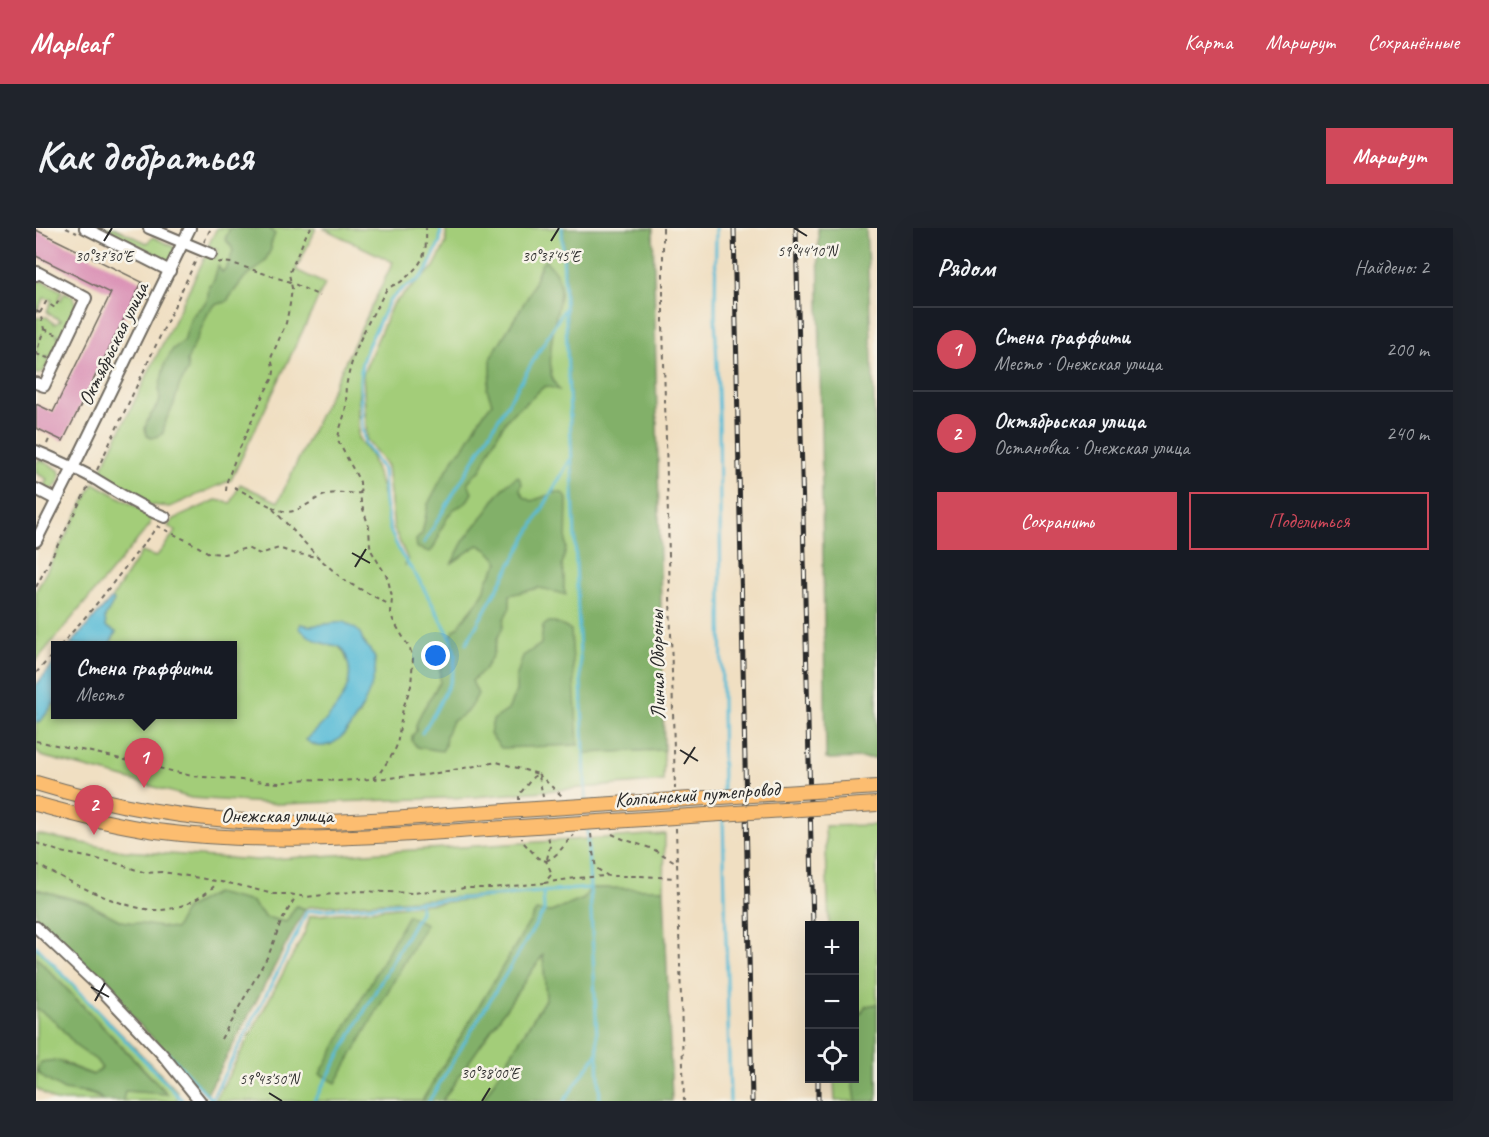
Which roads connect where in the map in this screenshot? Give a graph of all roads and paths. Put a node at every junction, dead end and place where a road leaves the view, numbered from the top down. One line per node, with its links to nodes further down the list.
1 (85, 228): 10 (street)
2 (149, 228): 8 (street)
3 (190, 228): 8 (street, Октябрьская улица)
4 (211, 228): 9 (path)
5 (311, 228): 12 (path)
6 (426, 228): 26 (path)
7 (663, 228): 42 (path, Линия Обороны)
8 (184, 243): 9 (street); 10 (street, Октябрьская улица)
9 (208, 257): 12 (path); 22 (path)
10 (170, 271): 21 (street, Октябрьская улица)
11 (36, 275): 13 (street)
12 (290, 282): 14 (path); 25 (path)
13 (65, 287): 16 (path); 18 (street)
14 (320, 296)
15 (36, 311): 16 (path)
16 (40, 314): 17 (path)
17 (36, 354)
18 (36, 383)
19 (51, 435): 20 (path)
20 (41, 449): 21 (street)
21 (74, 468): 22 (street); 27 (street, Октябрьская улица)
22 (93, 478): 29 (street); 33 (path)
23 (234, 487): 28 (path)
24 (36, 489): 27 (street)
25 (226, 491)
26 (361, 493): 28 (path); 34 (path)
27 (57, 500): 31 (street, Октябрьская улица)
28 (270, 506): 32 (path)
29 (165, 516): 30 (path)
30 (157, 526): 32 (path); 35 (path)
31 (36, 541)
32 (319, 558): 34 (path)
33 (36, 588)
34 (392, 605): 39 (path)
35 (64, 641)
36 (51, 656): 37 (path)
37 (36, 673)
38 (36, 741): 39 (path)
39 (371, 779): 45 (path)
40 (36, 783): 45 (main road, Онежская улица)
41 (877, 787): 45 (main road, Колпинский путепровод, bridge)
42 (675, 797)
43 (36, 804): 48 (main road, Онежская улица)
44 (877, 804): 48 (main road, Колпинский путепровод, bridge)
45 (519, 805)
46 (675, 820): 51 (path)
47 (590, 828): 53 (path)
48 (521, 831): 56 (path)
49 (611, 833): 51 (path)
50 (36, 843): 55 (path)
51 (677, 863): 54 (path)
52 (36, 864): 55 (path)
53 (608, 876): 54 (path); 56 (path)
54 (677, 878): 61 (path)
55 (218, 882): 57 (path)
56 (544, 883): 57 (path)
57 (296, 896): 59 (path)
58 (36, 927): 60 (street)
59 (221, 1040)
60 (200, 1101)
61 (684, 1101)

